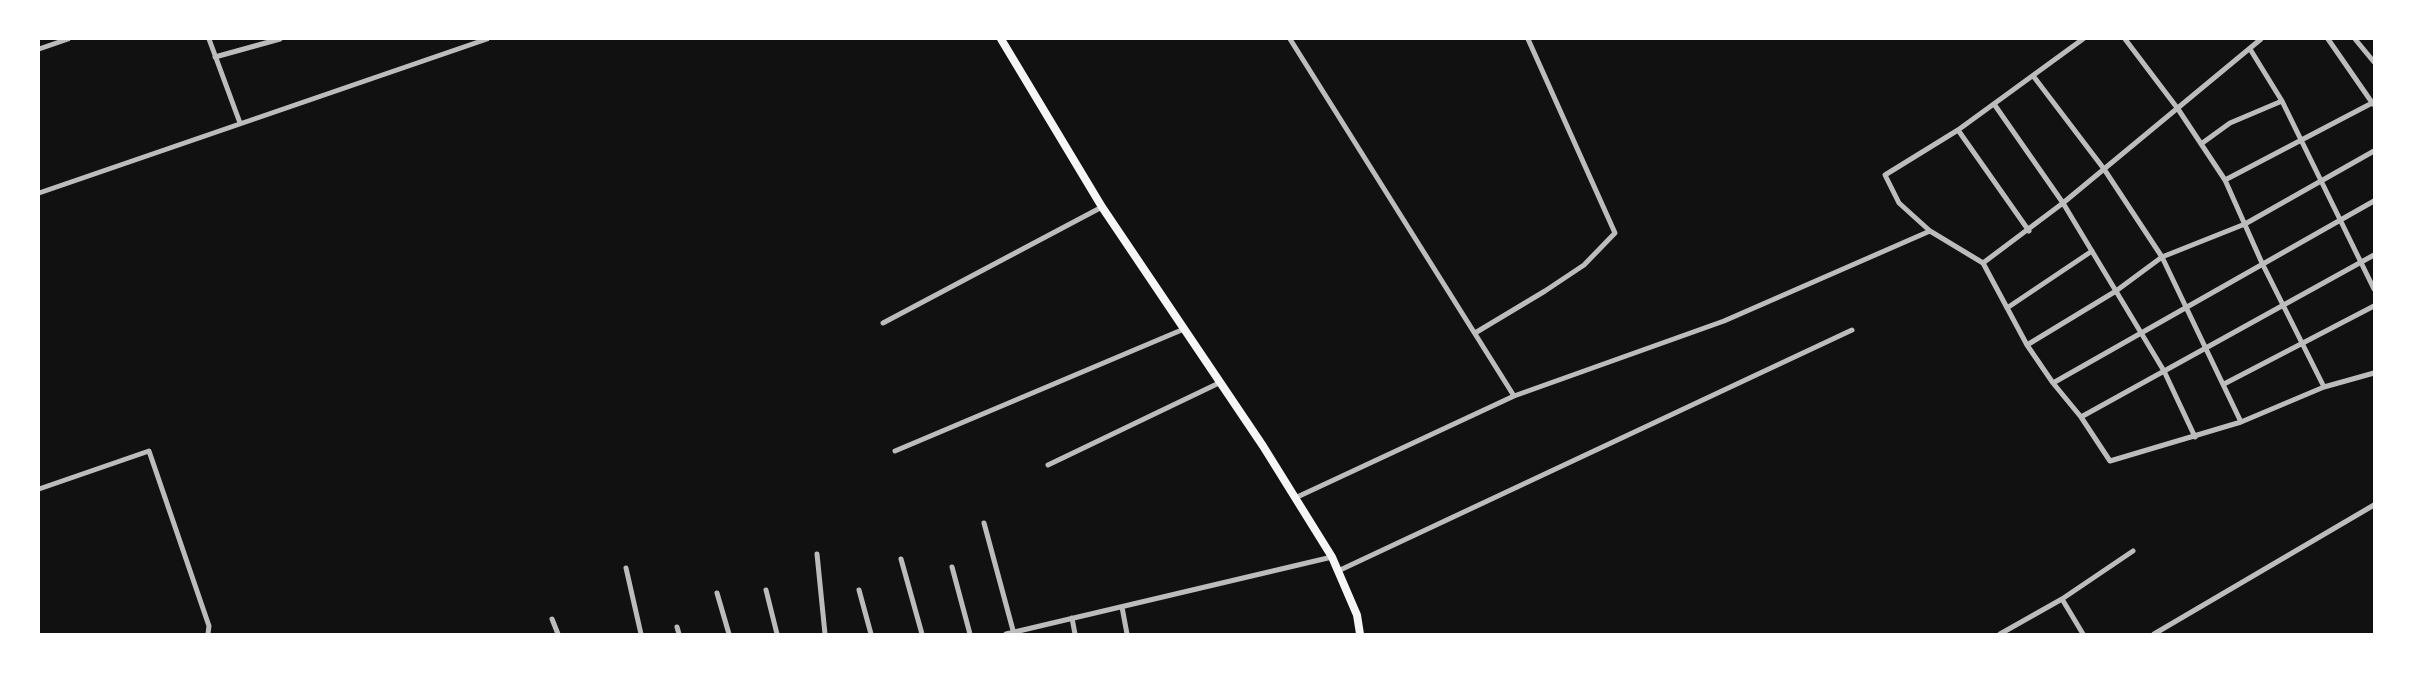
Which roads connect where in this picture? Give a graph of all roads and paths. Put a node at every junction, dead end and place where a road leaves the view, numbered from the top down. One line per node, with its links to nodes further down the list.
1 (68, 39): 13 (street)
2 (209, 39): 15 (street)
3 (280, 39): 15 (street)
4 (488, 39): 22 (street)
5 (1001, 39): 33 (highway)
6 (1290, 39): 54 (street)
7 (1528, 39): 54 (street)
8 (2083, 39): 17 (street)
9 (2125, 39): 21 (street)
10 (2261, 39): 14 (street)
11 (2328, 39): 20 (street)
12 (2355, 39): 16 (street)
13 (39, 49)
14 (2250, 49): 18 (street); 21 (street)
15 (215, 57): 22 (street)
16 (2374, 62)
17 (2034, 77): 19 (street); 27 (street)
18 (2282, 101): 24 (street); 25 (street)
19 (1994, 104): 23 (street); 32 (street)
20 (2374, 104): 24 (street)
21 (2178, 109): 25 (street); 27 (street)
22 (240, 123): 30 (street)
23 (1958, 130): 36 (street); 37 (street)
24 (2302, 139): 28 (street); 29 (street)
25 (2201, 144): 28 (street)
26 (2374, 150): 29 (street)
27 (2104, 169): 32 (street); 40 (street)
28 (2225, 180): 35 (street)
29 (2322, 181): 34 (street); 35 (street)
30 (39, 193)
31 (2374, 201): 34 (street)
32 (2063, 203): 37 (street); 38 (street)
33 (1102, 207): 50 (street); 51 (highway)
34 (2341, 220): 41 (street); 43 (street)
35 (2245, 224): 40 (street); 43 (street)
36 (1930, 231): 42 (street); 64 (street)
37 (2029, 231): 42 (street)
38 (2092, 250): 45 (street); 49 (street)
39 (2374, 255): 41 (street)
40 (2162, 257): 45 (street); 47 (street)
41 (2361, 262): 44 (street); 46 (street)
42 (1983, 263): 49 (street)
43 (2262, 263): 46 (street); 47 (street)
44 (2374, 289)
45 (2116, 291): 53 (street); 55 (street)
46 (2283, 304): 56 (street); 57 (street)
47 (2186, 306): 53 (street); 57 (street)
48 (2374, 306): 56 (street)
49 (2007, 308): 55 (street)
50 (883, 324)
51 (1184, 329): 60 (highway); 68 (street)
52 (1852, 330): 80 (street)
53 (2141, 332): 58 (street); 61 (street)
54 (1475, 333): 64 (street)
55 (2027, 345): 61 (street)
56 (2303, 345): 62 (street); 63 (street)
57 (2206, 346): 58 (street); 62 (street)
58 (2164, 371): 65 (street); 67 (street)
59 (2374, 374): 63 (street)
60 (1219, 383): 69 (street); 71 (highway)
61 (2053, 383): 65 (street)
62 (2224, 384): 66 (street)
63 (2324, 387): 66 (street)
64 (1514, 396): 71 (street)
65 (2081, 417): 67 (street)
66 (2241, 422): 67 (street)
67 (2195, 437)
68 (895, 451)
69 (1048, 465)
70 (39, 489): 90 (street)
71 (1295, 498): 76 (highway)
72 (2374, 505): 106 (street)
73 (984, 523): 89 (street)
74 (2133, 551): 84 (street)
75 (817, 554): 96 (street)
76 (1332, 557): 80 (highway); 85 (street)
77 (901, 559): 98 (street)
78 (952, 567): 99 (street)
79 (626, 568): 92 (street)
80 (1338, 571): 103 (highway)
81 (766, 590): 95 (street)
82 (859, 590): 97 (street)
83 (717, 593): 94 (street)
84 (2062, 599): 104 (street); 105 (street)
85 (1122, 607): 86 (street); 102 (street)
86 (1072, 618): 89 (street); 101 (street)
87 (552, 619): 91 (street)
88 (677, 627): 93 (street)
89 (1014, 633): 100 (street)
90 (208, 634)
91 (558, 634)
92 (641, 634)
93 (679, 634)
94 (729, 634)
95 (777, 634)
96 (825, 634)
97 (871, 634)
98 (922, 634)
99 (970, 634)
100 (1006, 634)
101 (1075, 634)
102 (1127, 634)
103 (1360, 634)
104 (2000, 634)
105 (2083, 634)
106 (2154, 634)

